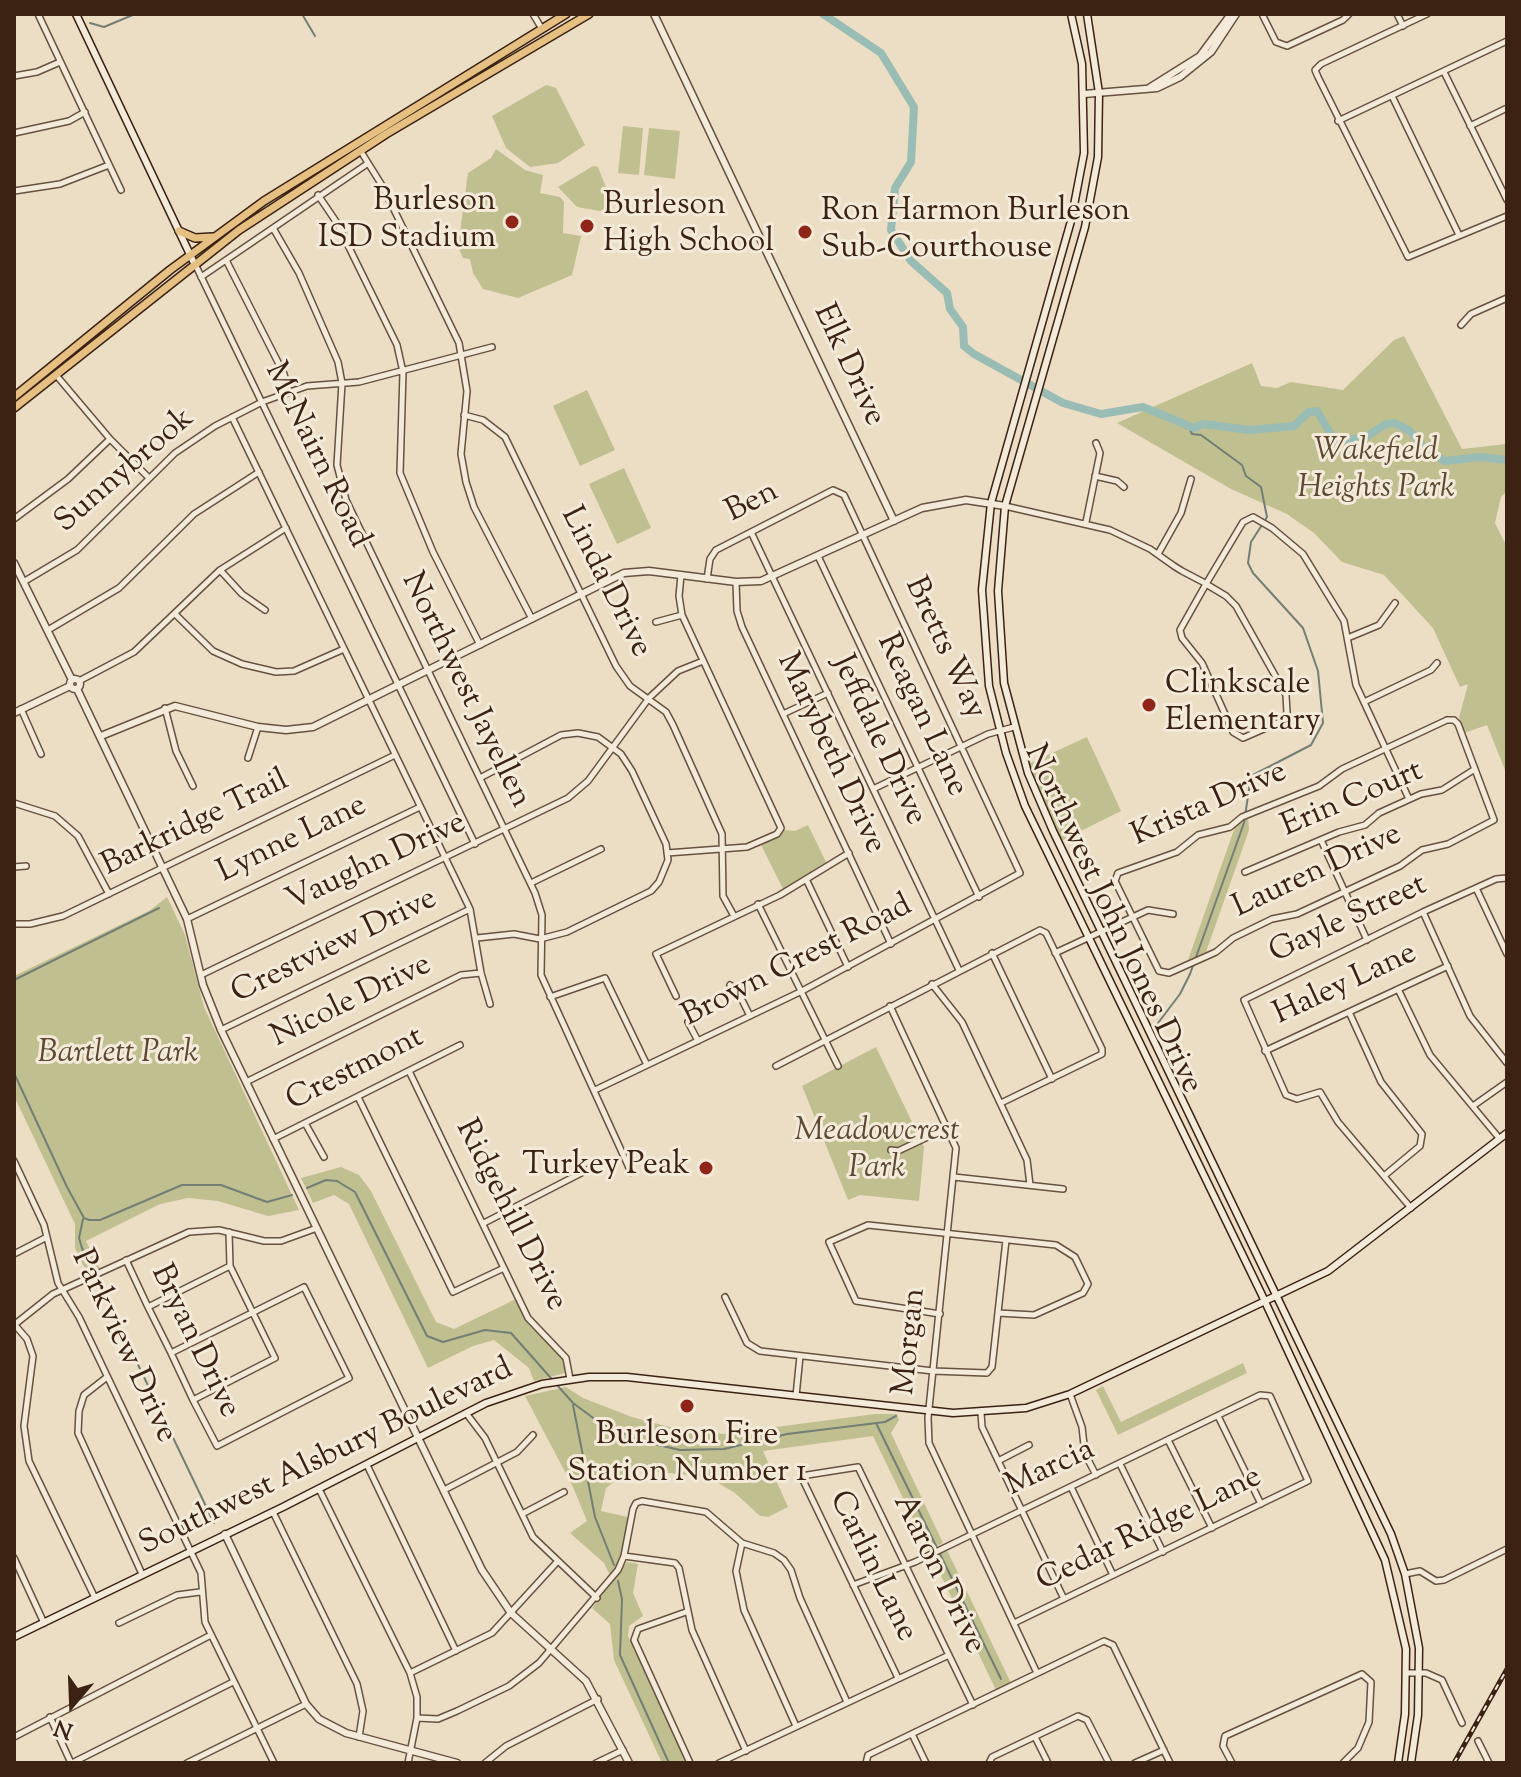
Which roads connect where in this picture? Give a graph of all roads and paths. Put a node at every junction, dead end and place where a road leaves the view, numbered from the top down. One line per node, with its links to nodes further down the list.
1 (38, 14): 17 (street)
2 (76, 14): 41 (main road)
3 (533, 14): 15 (street)
4 (566, 14): 15 (main road)
5 (589, 14): 25 (main road)
6 (654, 14): 73 (main road, Elk Drive)
7 (1071, 14): 21 (main road, Northwest John Jones Drive)
8 (1087, 14): 20 (main road, Northwest John Jones Drive)
9 (1234, 14): 20 (main road)
10 (1262, 14): 11 (street)
11 (1349, 14)
12 (1397, 14): 14 (street)
13 (1427, 14): 14 (street)
14 (1403, 26): 27 (street)
15 (542, 29): 23 (main road)
16 (1507, 41): 18 (street)
17 (60, 62): 19 (street); 26 (street)
18 (1444, 72): 22 (street); 28 (street)
19 (14, 76)
20 (1099, 93): 21 (main road); 47 (main road, Northwest John Jones Drive)
21 (1084, 94): 46 (main road, Northwest John Jones Drive)
22 (1392, 96): 27 (street); 42 (street)
23 (423, 101): 25 (main road); 30 (main road)
24 (1507, 108): 28 (street)
25 (428, 109): 31 (main road)
26 (85, 112): 29 (street); 33 (street)
27 (1338, 121): 42 (street)
28 (1470, 126): 38 (street)
29 (14, 133)
30 (342, 150): 34 (main road); 43 (main road)
31 (360, 150): 32 (street); 34 (main road)
32 (367, 164): 37 (street); 52 (street)
33 (109, 165): 35 (street); 36 (street)
34 (315, 180): 44 (main road)
35 (121, 190)
36 (14, 191)
37 (318, 195): 40 (street); 53 (street)
38 (1507, 200)
39 (1507, 216): 42 (street)
40 (273, 228): 45 (street); 55 (street, Northwest Jayellen)
41 (179, 231): 43 (main road); 44 (main road)
42 (1459, 235)
43 (215, 237): 44 (main road)
44 (192, 258): 48 (street, McNairn Road); 54 (main road); 57 (main road)
45 (226, 260): 48 (street); 56 (street)
46 (1058, 266): 47 (main road); 70 (main road, Northwest John Jones Drive)
47 (1072, 272): 71 (main road, Northwest John Jones Drive)
48 (201, 277): 58 (street, McNairn Road)
49 (1507, 298): 50 (street)
50 (1461, 325)
51 (492, 347): 52 (street, Sunnybrook)
52 (463, 357): 53 (street, Sunnybrook); 60 (street)
53 (403, 372): 55 (street, Sunnybrook); 97 (street)
54 (55, 374): 59 (main road); 62 (street)
55 (342, 383): 56 (street, Sunnybrook); 101 (street, Northwest Jayellen)
56 (289, 392): 58 (street, Sunnybrook)
57 (14, 397)
58 (262, 402): 61 (street, Sunnybrook); 103 (street, McNairn Road)
59 (14, 408)
60 (464, 415): 88 (street, Linda Drive); 93 (street)
61 (232, 417): 64 (street); 66 (street, Sunnybrook)
62 (110, 439): 66 (street); 72 (street)
63 (1096, 443): 65 (street)
64 (259, 472): 75 (street); 95 (street)
65 (1095, 476): 68 (street); 74 (street)
66 (149, 478): 85 (street, Sunnybrook)
67 (1191, 479): 78 (street)
68 (1124, 487)
69 (839, 491): 76 (street, Ben); 77 (street, Bretts Way)
70 (991, 503): 71 (main road); 73 (main road); 113 (main road, Northwest John Jones Drive)
71 (1005, 506): 74 (street); 112 (main road, Northwest John Jones Drive)
72 (14, 519)
73 (894, 521): 77 (main road)
74 (1086, 522): 78 (street)
75 (286, 528): 81 (street); 98 (street)
76 (751, 532): 83 (street, Jeffdale Drive); 84 (street, Ben)
77 (863, 535): 79 (main road); 116 (street, Bretts Way)
78 (1158, 554): 87 (street)
79 (818, 556): 83 (main road); 121 (street, Reagan Lane)
80 (14, 563): 85 (main road)
81 (220, 570): 90 (street); 91 (street)
82 (681, 575): 84 (main road); 88 (main road); 92 (street)
83 (773, 577): 86 (main road); 104 (street, Jeffdale Drive)
84 (707, 579): 86 (main road)
85 (25, 581): 95 (main road)
86 (736, 582): 110 (street, Marybeth Drive)
87 (1206, 584): 87 (street); 96 (street)
88 (581, 593): 93 (main road); 105 (street, Linda Drive)
89 (1395, 603): 96 (street)
90 (265, 610)
91 (175, 614): 98 (street); 102 (street)
92 (682, 615): 94 (street); 99 (street)
93 (532, 619): 97 (main road)
94 (656, 622)
95 (48, 630): 102 (main road)
96 (1350, 637): 107 (street)
97 (480, 645): 101 (main road)
98 (344, 649): 106 (street)
99 (703, 661): 105 (street, Vaughn Drive); 133 (street)
100 (1437, 663): 107 (street)
101 (428, 672): 103 (main road); 123 (street, Northwest Jayellen)
102 (75, 684): 109 (main road); 114 (main road)
103 (400, 686): 106 (main road); 131 (street, McNairn Road)
104 (828, 693): 110 (street); 125 (street, Jeffdale Drive)
105 (649, 698): 115 (street, Vaughn Drive); 133 (street, Linda Drive)
106 (370, 701): 111 (main road); 119 (street)
107 (1364, 702): 117 (street)
108 (165, 707): 111 (main road); 114 (main road); 124 (street)
109 (18, 711): 118 (street)
110 (783, 714): 135 (street, Marybeth Drive)
111 (258, 727): 120 (street)
112 (1014, 727): 113 (street); 158 (main road, Northwest John Jones Drive)
113 (999, 730): 116 (street); 159 (main road, Northwest John Jones Drive)
114 (101, 736): 139 (main road)
115 (613, 746): 123 (street); 129 (street, Vaughn Drive); 134 (street)
116 (962, 746): 121 (street); 141 (street, Bretts Way)
117 (1385, 749): 122 (street, Krista Drive); 126 (street); 154 (street, Krista Drive)
118 (41, 754)
119 (395, 755): 128 (street); 139 (street, Barkridge Trail)
120 (248, 758)
121 (917, 768): 125 (street); 148 (street, Reagan Lane)
122 (1475, 769): 126 (street, Erin Court); 146 (street, Lauren Drive)
123 (480, 778): 129 (street, Northwest Jayellen)
124 (193, 786)
125 (873, 789): 156 (street, Jeffdale Drive)
126 (1409, 799): 130 (street, Erin Court)
127 (14, 803): 147 (street)
128 (420, 807): 136 (street); 155 (street, Lynne Lane)
129 (505, 830): 131 (street, Vaughn Drive); 144 (street, Northwest Jayellen)
130 (1321, 840): 140 (street, Erin Court); 146 (street)
131 (475, 844): 136 (street, Vaughn Drive)
132 (601, 849): 144 (street)
133 (724, 849): 134 (street); 153 (street, Linda Drive)
134 (667, 853): 161 (street)
135 (849, 853): 143 (street); 163 (street, Marybeth Drive)
136 (445, 857): 150 (street); 171 (street, Vaughn Drive)
137 (26, 866): 138 (street)
138 (14, 867)
139 (163, 868): 147 (street, Barkridge Trail); 155 (main road)
140 (1245, 872)
141 (1020, 873): 148 (street, Brown Crest Road)
142 (1507, 878): 145 (street, Gayle Street)
143 (806, 879): 149 (street); 168 (street)
144 (531, 883): 161 (street, Northwest Jayellen)
145 (1476, 888): 151 (street, Gayle Street); 166 (street)
146 (1345, 891): 154 (street, Lauren Drive); 162 (street)
147 (109, 894): 157 (street, Barkridge Trail)
148 (979, 897): 156 (street, Brown Crest Road)
149 (758, 904): 153 (street); 175 (street)
150 (470, 909): 160 (street); 183 (street, Crestview Drive)
151 (1423, 912): 162 (street, Gayle Street); 167 (street)
152 (1173, 914): 154 (street)
153 (734, 916): 176 (street)
154 (1132, 916): 158 (street)
155 (187, 919): 171 (main road)
156 (935, 920): 163 (street, Brown Crest Road); 169 (street, Jeffdale Drive)
157 (14, 924)
158 (1102, 931): 159 (street); 197 (main road, Northwest John Jones Drive)
159 (1088, 937): 165 (street); 199 (main road, Northwest John Jones Drive)
160 (477, 938): 161 (street); 170 (street)
161 (540, 939): 177 (street, Northwest Jayellen)
162 (1367, 940): 187 (street, Gayle Street)
163 (891, 944): 168 (street, Brown Crest Road)
164 (992, 953): 165 (street); 169 (street); 193 (street)
165 (1055, 953): 193 (street)
166 (1507, 954)
167 (1448, 966): 174 (street, Haley Lane); 188 (street)
168 (848, 967): 175 (street, Brown Crest Road)
169 (959, 970): 172 (street)
170 (481, 973): 178 (street); 194 (street, Nicole Drive)
171 (201, 975): 183 (main road)
172 (932, 984): 179 (street); 200 (street)
173 (730, 985): 181 (street)
174 (1398, 989): 180 (street, Haley Lane); 201 (street)
175 (802, 991): 181 (street, Brown Crest Road); 185 (street)
176 (676, 996)
177 (550, 997): 189 (street); 196 (street, Northwest Jayellen)
178 (490, 1004)
179 (890, 1006): 185 (street); 203 (street, Morgan)
180 (1349, 1012): 187 (street, Haley Lane); 212 (street)
181 (750, 1016): 184 (street, Brown Crest Road)
182 (688, 1022): 184 (street)
183 (221, 1030): 194 (main road)
184 (698, 1041): 189 (street, Brown Crest Road)
185 (825, 1041): 190 (street); 191 (street)
186 (460, 1045): 192 (street, Crestmont)
187 (1265, 1051): 212 (street)
188 (1507, 1063)
189 (647, 1065): 196 (street, Brown Crest Road)
190 (776, 1066)
191 (838, 1066)
192 (409, 1071): 198 (street, Crestmont); 217 (street, Ridgehill Drive)
193 (1052, 1079): 200 (street)
194 (246, 1082): 206 (main road)
195 (1507, 1082): 201 (street)
196 (595, 1090): 211 (street, Northwest Jayellen)
197 (1179, 1093): 199 (street); 228 (main road, Northwest John Jones Drive)
198 (358, 1097): 202 (street, Crestmont); 226 (street)
199 (1165, 1098): 230 (main road, Northwest John Jones Drive)
200 (1001, 1103): 214 (street)
201 (1473, 1106): 205 (street)
202 (305, 1123): 206 (street, Crestmont); 208 (street)
203 (949, 1127): 207 (street); 213 (street, Morgan)
204 (1507, 1133): 205 (main road, Southwest Alsbury Boulevard)
205 (1499, 1138): 216 (main road, Southwest Alsbury Boulevard)
206 (273, 1139): 218 (main road)
207 (891, 1150)
208 (324, 1157)
209 (14, 1161): 221 (street, Parkview Drive)
210 (589, 1169): 217 (street)
211 (631, 1172)
212 (1384, 1176): 216 (street)
213 (954, 1177): 214 (street); 220 (street, Morgan)
214 (1030, 1185): 215 (street)
215 (1063, 1189)
216 (1411, 1208): 228 (main road, Southwest Alsbury Boulevard)
217 (483, 1223): 226 (street, Ridgehill Drive)
218 (317, 1228): 219 (street); 249 (main road)
219 (229, 1232): 224 (street); 225 (street)
220 (949, 1234): 222 (street); 234 (street, Morgan); 234 (street)
221 (47, 1237): 223 (street); 227 (street, Parkview Drive)
222 (1006, 1240): 232 (street); 232 (street)
223 (14, 1254)
224 (126, 1260): 227 (street); 231 (street, Bryan Drive)
225 (230, 1266): 231 (street); 233 (street)
226 (504, 1268): 240 (street, Ridgehill Drive)
227 (63, 1290): 235 (street); 239 (street, Parkview Drive)
228 (1277, 1295): 230 (main road, Southwest Alsbury Boulevard); 257 (main road, Northwest John Jones Drive)
229 (725, 1297): 237 (street)
230 (1264, 1301): 241 (main road, Southwest Alsbury Boulevard); 260 (main road, Northwest John Jones Drive)
231 (148, 1307): 236 (street, Bryan Drive)
232 (998, 1313): 238 (street)
233 (252, 1314): 236 (street); 243 (street); 243 (street, Bryan Drive)
234 (940, 1314): 238 (street, Morgan)
235 (14, 1324): 285 (street)
236 (171, 1353): 243 (street, Bryan Drive)
237 (800, 1356): 238 (street); 242 (street)
238 (933, 1371): 244 (street, Morgan)
239 (107, 1377): 274 (street, Parkview Drive); 280 (street)
240 (570, 1379): 242 (main road, Southwest Alsbury Boulevard); 245 (main road, Southwest Alsbury Boulevard)
241 (1070, 1394): 246 (main road, Southwest Alsbury Boulevard); 256 (street)
242 (796, 1396): 244 (main road, Southwest Alsbury Boulevard)
243 (193, 1400)
244 (929, 1411): 246 (main road, Southwest Alsbury Boulevard); 271 (street, Morgan)
245 (466, 1413): 249 (main road, Southwest Alsbury Boulevard); 253 (street)
246 (981, 1413): 252 (street)
247 (1218, 1416): 250 (street, Marcia); 259 (street, Marcia); 265 (street)
248 (533, 1435): 253 (street)
249 (419, 1438): 255 (main road, Southwest Alsbury Boulevard); 263 (main road)
250 (1168, 1440): 254 (street, Marcia); 269 (street)
251 (1029, 1445): 252 (street)
252 (998, 1461): 266 (street)
253 (497, 1463): 263 (street); 268 (street)
254 (1120, 1464): 256 (street, Marcia); 275 (street)
255 (367, 1465): 262 (main road, Southwest Alsbury Boulevard); 296 (street)
256 (1096, 1475): 261 (street, Marcia)
257 (1363, 1475): 260 (main road); 281 (main road, Northwest John Jones Drive)
258 (801, 1476): 279 (street, Aaron Drive); 283 (street, Carlin Lane)
259 (1308, 1481): 265 (street, Cedar Ridge Lane)
260 (1350, 1481): 300 (main road, Northwest John Jones Drive)
261 (1071, 1487): 266 (street, Marcia); 282 (street)
262 (319, 1489): 267 (main road, Southwest Alsbury Boulevard); 298 (street)
263 (444, 1490): 289 (main road)
264 (564, 1492): 268 (street)
265 (1261, 1504): 269 (street, Cedar Ridge Lane)
266 (1022, 1511): 271 (street, Marcia); 287 (street)
267 (273, 1512): 270 (main road, Southwest Alsbury Boulevard); 315 (street)
268 (522, 1514): 278 (street)
269 (1212, 1528): 275 (street, Cedar Ridge Lane)
270 (225, 1534): 274 (main road, Southwest Alsbury Boulevard); 306 (main road)
271 (971, 1535): 279 (street, Marcia); 292 (street, Morgan)
272 (742, 1543): 276 (street); 305 (street); 311 (street)
273 (1507, 1549): 281 (street)
274 (191, 1550): 280 (main road, Southwest Alsbury Boulevard); 284 (street, Parkview Drive)
275 (1163, 1552): 282 (street, Cedar Ridge Lane)
276 (624, 1556): 286 (street); 288 (street)
277 (14, 1558): 290 (street)
278 (557, 1562): 286 (street); 289 (street)
279 (905, 1564): 283 (street, Marcia); 297 (street, Aaron Drive)
280 (142, 1574): 285 (main road, Southwest Alsbury Boulevard)
281 (1405, 1574): 301 (main road, Northwest John Jones Drive)
282 (1113, 1575): 287 (street, Cedar Ridge Lane)
283 (853, 1585): 302 (street, Carlin Lane)
284 (200, 1592): 291 (street); 293 (street, Parkview Drive)
285 (95, 1598): 290 (main road, Southwest Alsbury Boulevard)
286 (597, 1598): 295 (street)
287 (1064, 1599): 292 (street, Cedar Ridge Lane)
288 (686, 1612): 321 (street); 332 (street)
289 (511, 1613): 295 (main road); 296 (street)
290 (44, 1623): 294 (main road, Southwest Alsbury Boulevard)
291 (119, 1623)
292 (1014, 1623): 299 (street, Morgan)
293 (211, 1635): 303 (street, Parkview Drive); 308 (street)
294 (14, 1637)
295 (552, 1647): 304 (main road); 309 (street)
296 (456, 1651): 298 (street)
297 (949, 1655): 302 (street); 307 (street, Aaron Drive)
298 (410, 1673): 309 (street)
299 (1037, 1673): 307 (street); 320 (street)
300 (1406, 1673): 301 (street); 341 (main road, Northwest John Jones Drive)
301 (1419, 1673): 310 (street); 342 (main road, Northwest John Jones Drive)
302 (898, 1678): 305 (street)
303 (233, 1682): 312 (street, Parkview Drive); 324 (street)
304 (598, 1699): 319 (main road); 329 (street)
305 (847, 1702): 311 (street)
306 (306, 1704): 312 (street); 315 (main road)
307 (973, 1705): 313 (street)
308 (50, 1717): 314 (street); 324 (street)
309 (417, 1718): 318 (street)
310 (1462, 1723)
311 (796, 1726): 321 (street)
312 (258, 1727): 325 (street); 326 (street, Parkview Drive)
313 (912, 1734): 322 (street); 334 (street)
314 (14, 1737)
315 (359, 1737): 318 (main road)
316 (1035, 1737): 323 (street); 335 (street); 336 (street)
317 (1478, 1741): 343 (street)
318 (411, 1749): 327 (street); 328 (main road)
319 (623, 1750): 330 (street); 331 (main road)
320 (1164, 1750): 337 (street); 338 (street)
321 (746, 1751): 333 (street)
322 (865, 1762)
323 (989, 1762)
324 (72, 1763)
325 (187, 1763)
326 (274, 1763)
327 (408, 1763)
328 (457, 1763)
329 (485, 1763)
330 (596, 1763)
331 (629, 1763)
332 (690, 1763)
333 (719, 1763)
334 (926, 1763)
335 (1048, 1763)
336 (1109, 1763)
337 (1135, 1763)
338 (1170, 1763)
339 (1232, 1763): 340 (street)
340 (1343, 1763)
341 (1398, 1763)
342 (1411, 1763)
343 (1489, 1763)

